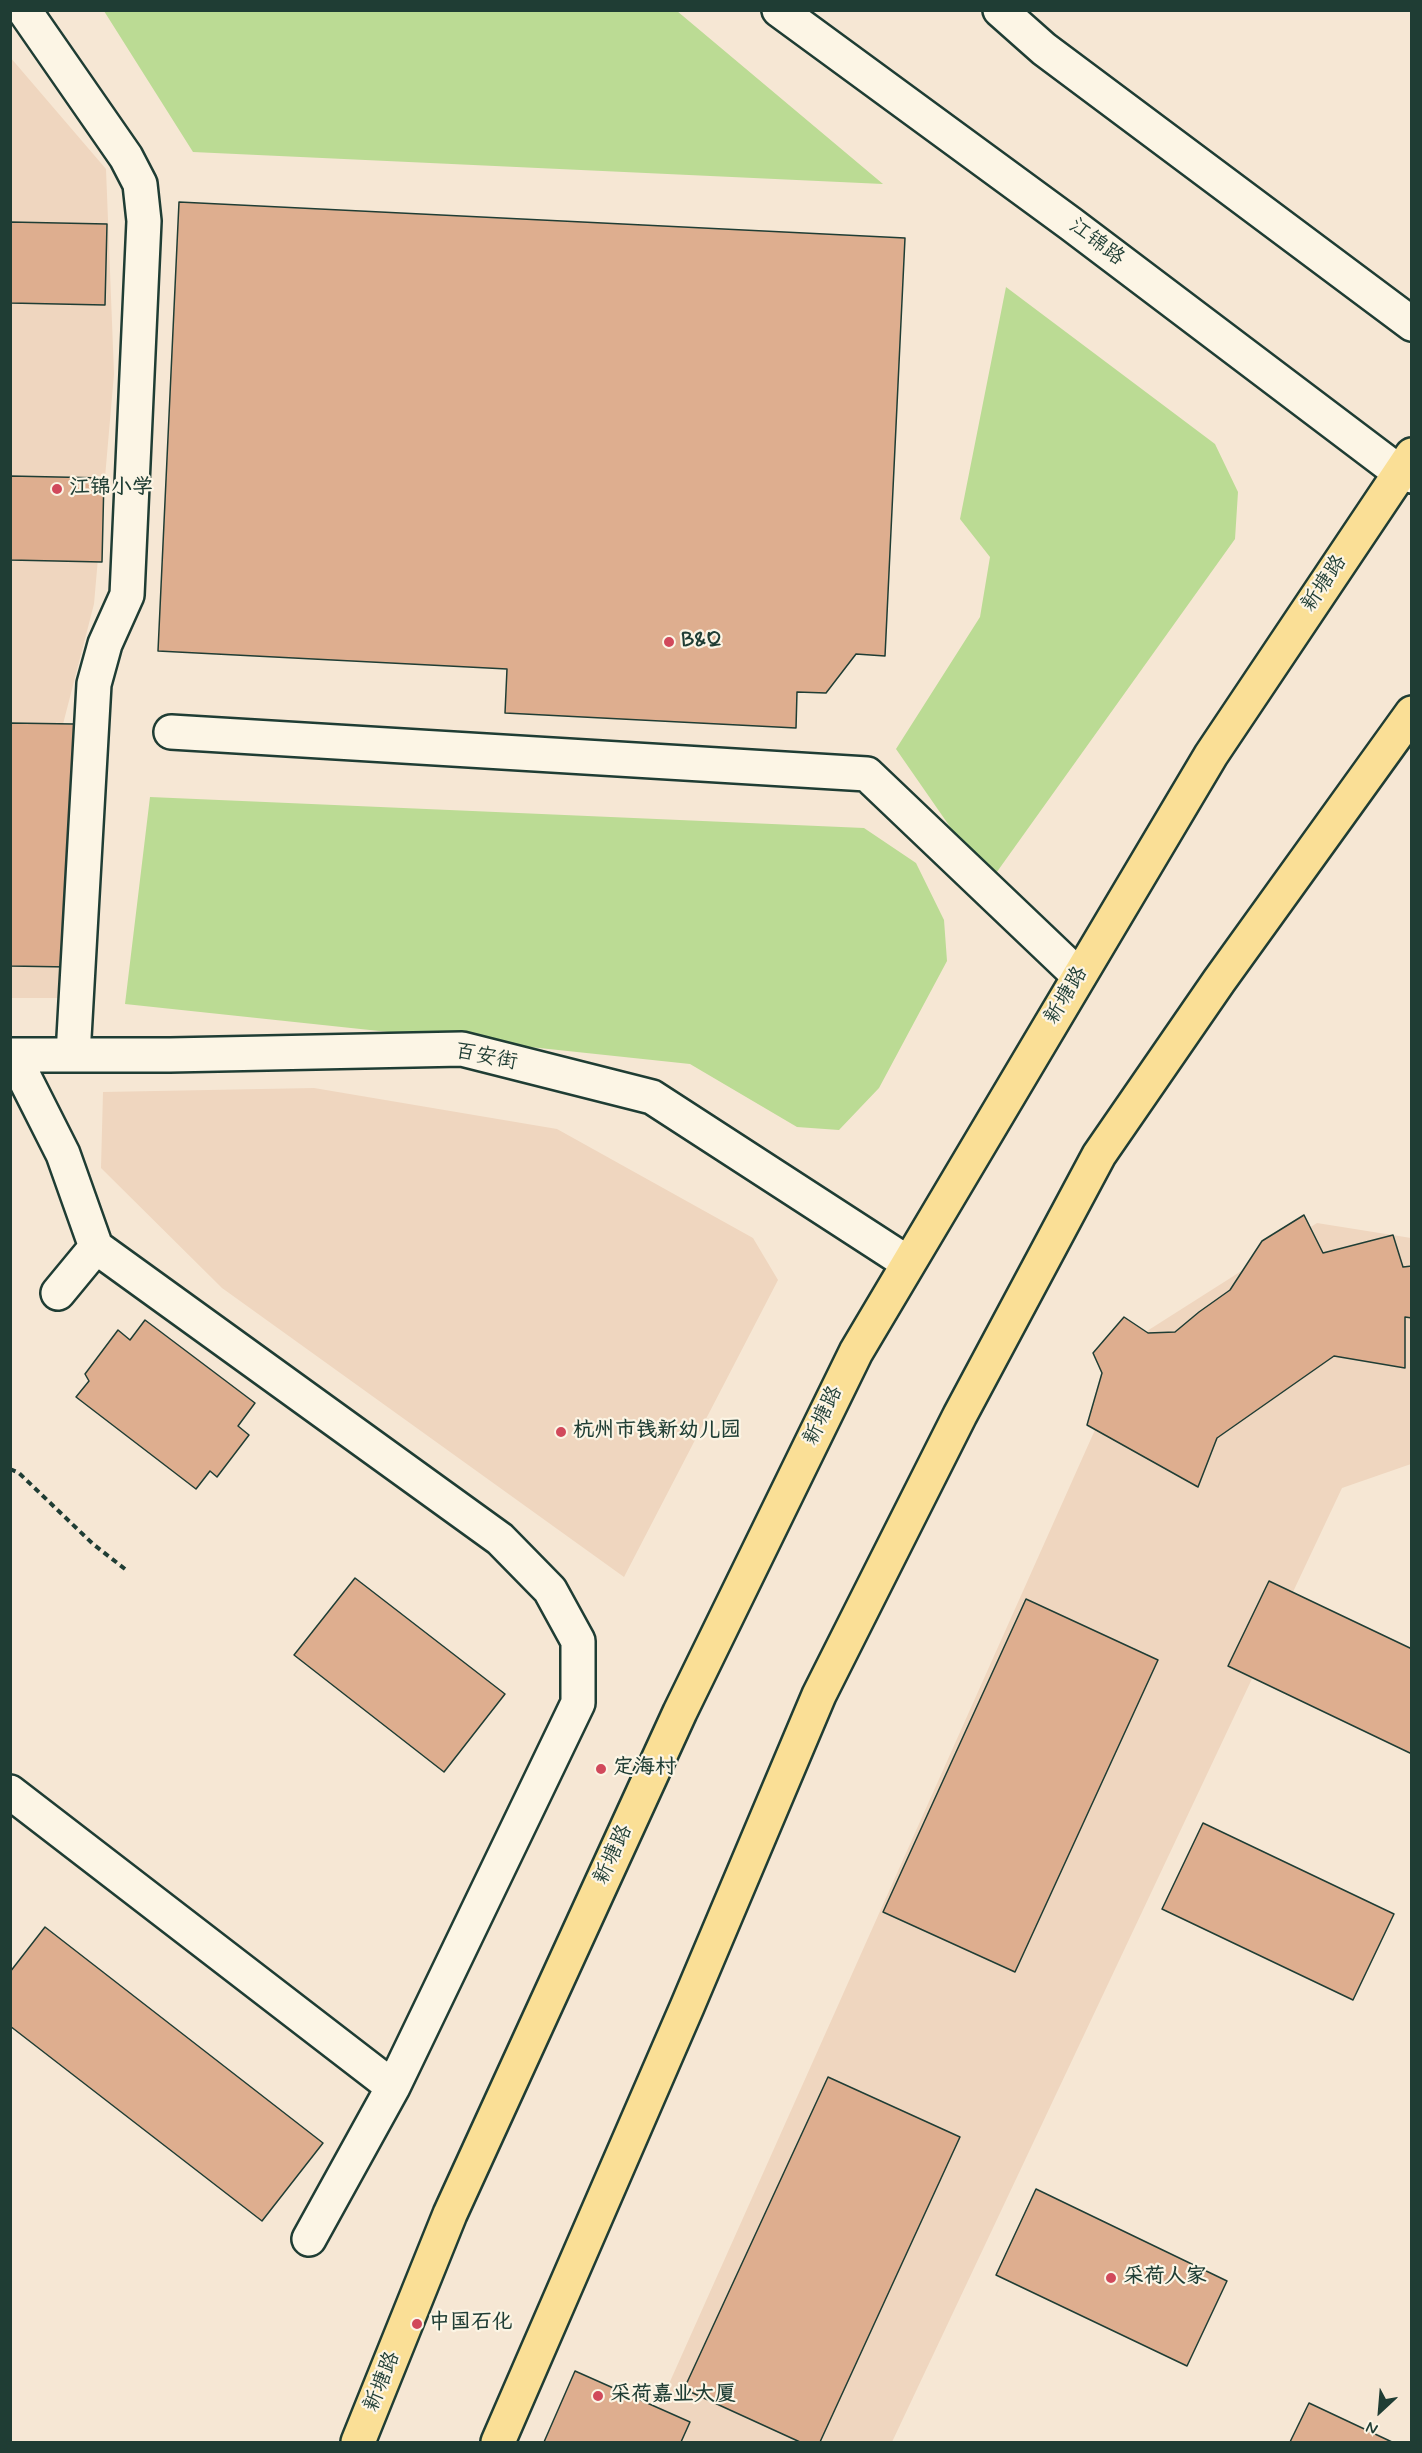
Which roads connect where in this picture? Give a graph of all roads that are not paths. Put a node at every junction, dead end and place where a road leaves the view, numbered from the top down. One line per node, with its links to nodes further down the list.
1 (24, 10): 10 (street)
2 (779, 10): 5 (street, 江锦路)
3 (1000, 10): 4 (street)
4 (1412, 324)
5 (1407, 468): 8 (main road, 新塘路)
6 (1412, 713): 18 (main road)
7 (171, 732): 8 (street)
8 (1079, 976): 12 (main road, 新塘路)
9 (12, 1055): 10 (street, 百安街); 11 (street)
10 (73, 1055): 12 (street, 百安街)
11 (96, 1247): 13 (street); 15 (street)
12 (908, 1263): 17 (main road, 新塘路)
13 (58, 1293)
14 (10, 1792): 15 (street)
15 (393, 2087): 16 (street)
16 (309, 2239)
17 (358, 2442)
18 (498, 2442)

